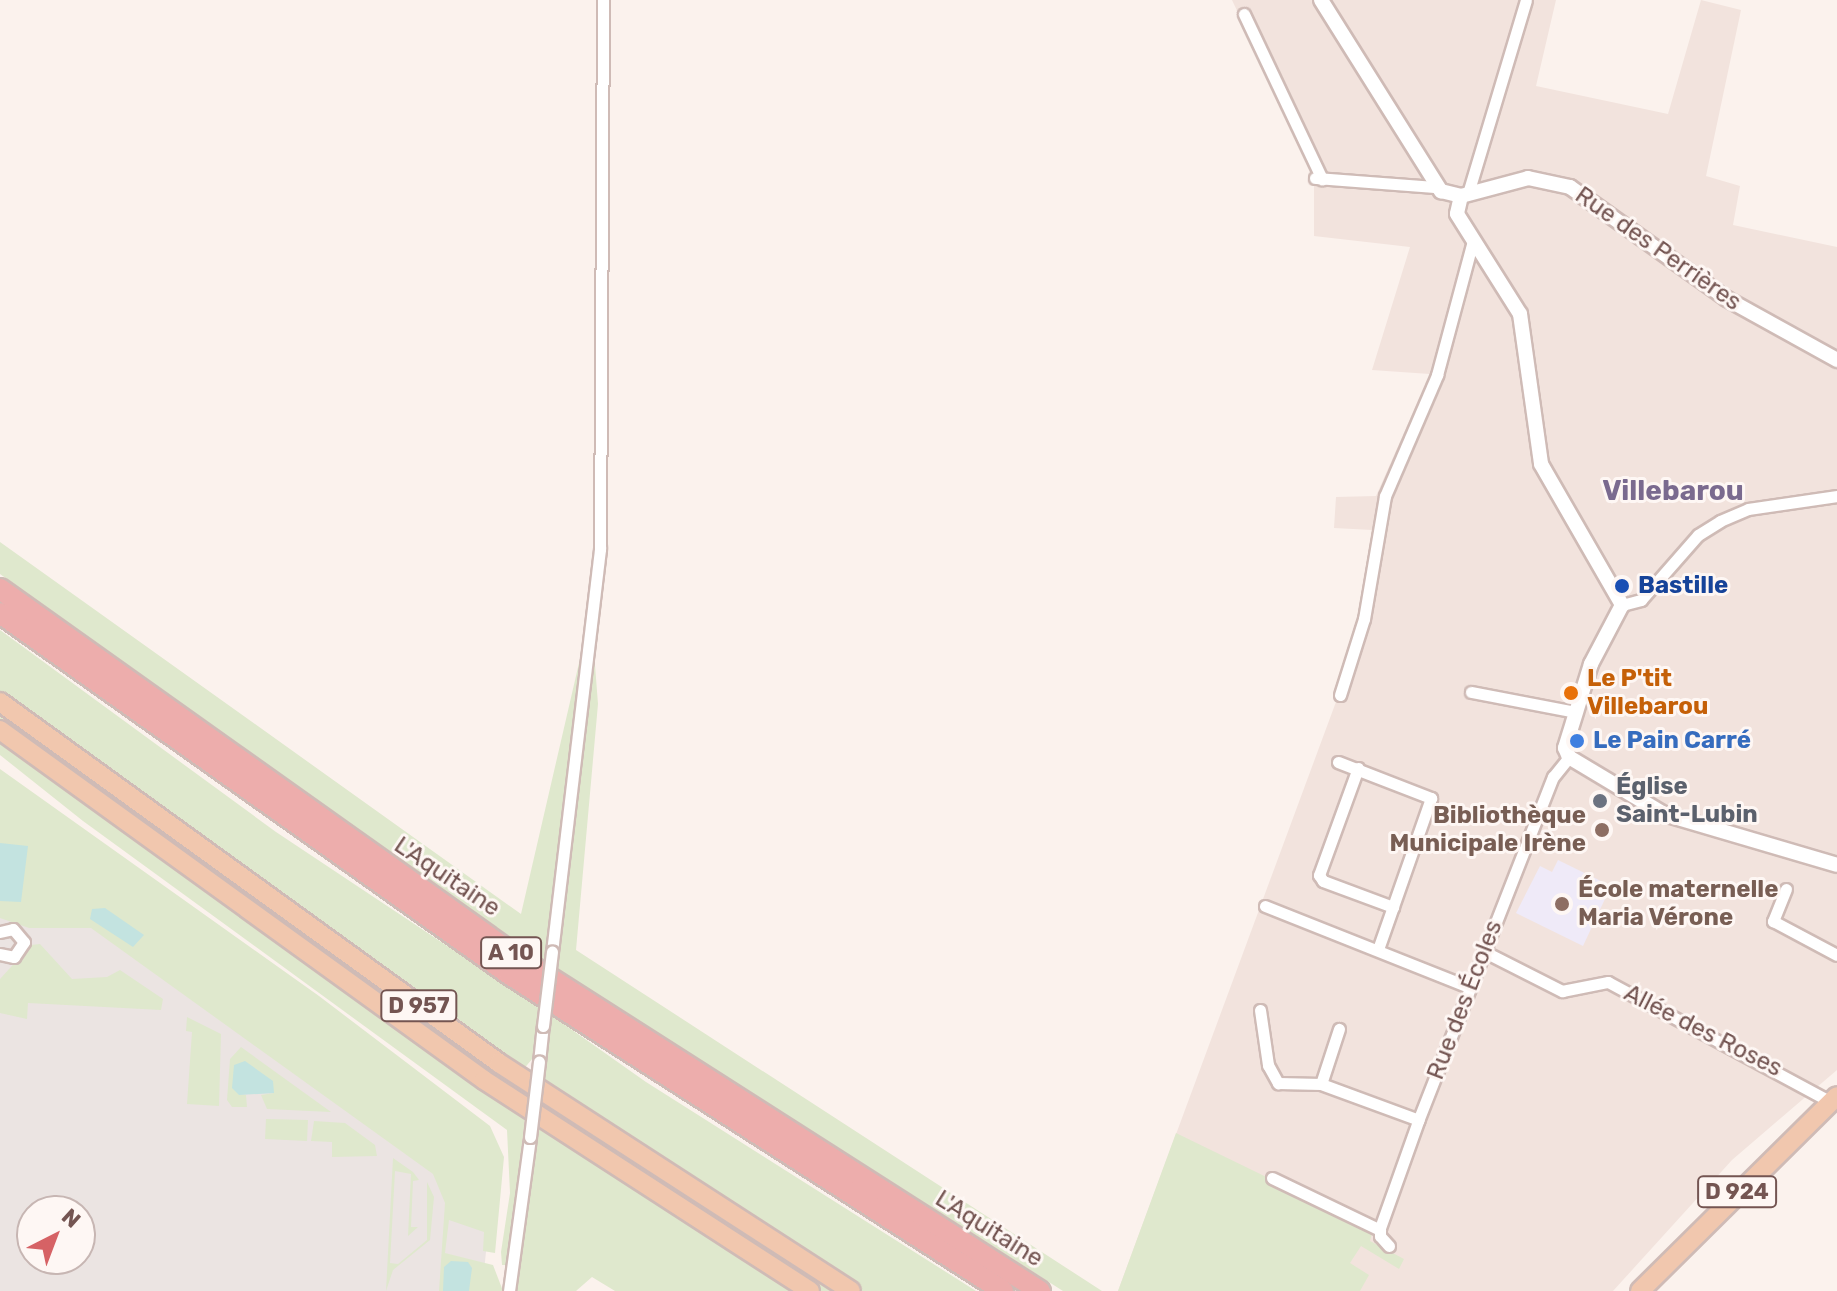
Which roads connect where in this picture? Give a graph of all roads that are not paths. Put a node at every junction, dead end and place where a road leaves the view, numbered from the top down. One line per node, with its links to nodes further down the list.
1 (603, 0): 39 (street, bridge)
2 (1321, 0): 5 (street)
3 (1526, 0): 6 (street)
4 (1244, 14): 5 (street)
5 (1436, 187): 6 (street)
6 (1465, 193): 7 (street); 8 (street, Rue des Perrières)
7 (1472, 244): 11 (street); 14 (street)
8 (1837, 360)
9 (1837, 496): 11 (street)
10 (0, 589): 43 (highway, L'Aquitaine / A 10)
11 (1622, 605): 16 (street)
12 (0, 613): 42 (highway, L'Aquitaine / A 10)
13 (1471, 692): 16 (street)
14 (1340, 695)
15 (0, 702): 41 (main road, D 957)
16 (1576, 712): 18 (street)
17 (0, 730): 40 (main road, D 957)
18 (1569, 757): 21 (street); 27 (street, Rue des Écoles)
19 (1338, 762): 20 (street)
20 (1358, 768): 24 (street); 24 (street)
21 (1837, 865)
22 (1786, 889): 29 (street)
23 (1265, 906): 26 (street)
24 (1393, 907): 26 (street)
25 (3, 928): 28 (street)
26 (1378, 949): 30 (street)
27 (1483, 951): 30 (street, Rue des Écoles); 34 (street, Allée des Roses)
28 (0, 954)
29 (1837, 955)
30 (1469, 987): 35 (street, Rue des Écoles)
31 (1260, 1010): 33 (street)
32 (1339, 1029): 33 (street)
33 (1321, 1084): 35 (street)
34 (1834, 1099): 44 (main road, D 924)
35 (1419, 1120): 37 (street, Rue des Écoles)
36 (1272, 1178): 37 (street)
37 (1380, 1230): 38 (street)
38 (1389, 1246)
39 (509, 1291)
40 (810, 1291)
41 (851, 1291)
42 (1003, 1291)
43 (1040, 1291)
44 (1640, 1291)

